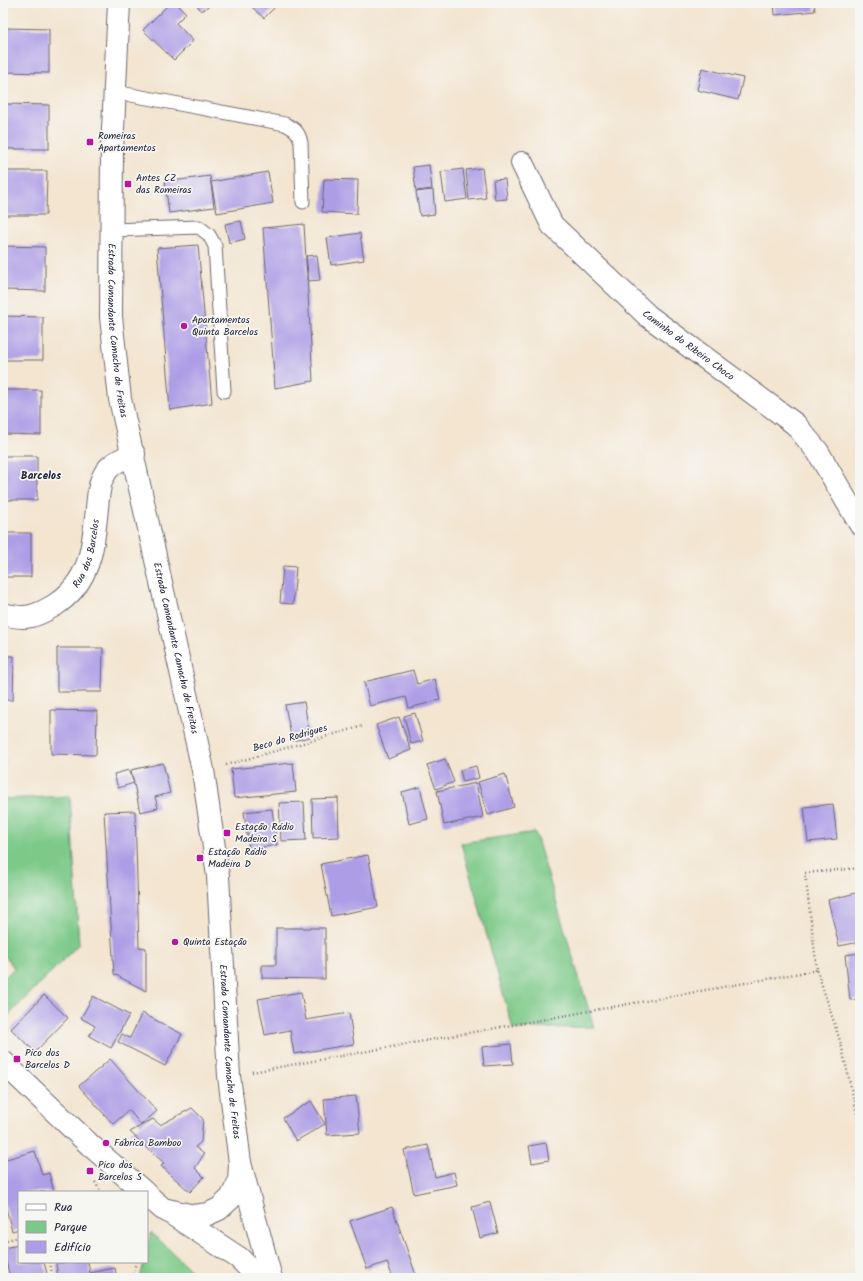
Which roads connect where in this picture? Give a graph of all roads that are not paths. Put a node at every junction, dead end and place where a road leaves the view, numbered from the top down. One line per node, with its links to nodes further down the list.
1 (120, 3): 2 (main road, Estrada Comandante Camacho de Freitas)
2 (115, 92): 4 (lane); 5 (main road, Estrada Comandante Camacho de Freitas)
3 (522, 163): 8 (main road, Caminho do Ribeiro Choco)
4 (303, 202)
5 (111, 230): 6 (lane); 7 (main road, Estrada Comandante Camacho de Freitas)
6 (224, 391)
7 (134, 454): 9 (main road, Rua dos Barcelos); 11 (main road, Estrada Comandante Camacho de Freitas)
8 (860, 524)
9 (3, 614)
10 (3, 1062): 12 (main road)
11 (240, 1163): 14 (main road, Estrada Comandante Camacho de Freitas); 16 (main road)
12 (143, 1191)
13 (148, 1196): 14 (main road, Estrada Comandante Camacho de Freitas)
14 (163, 1209): 15 (main road)
15 (259, 1278)
16 (271, 1278)

